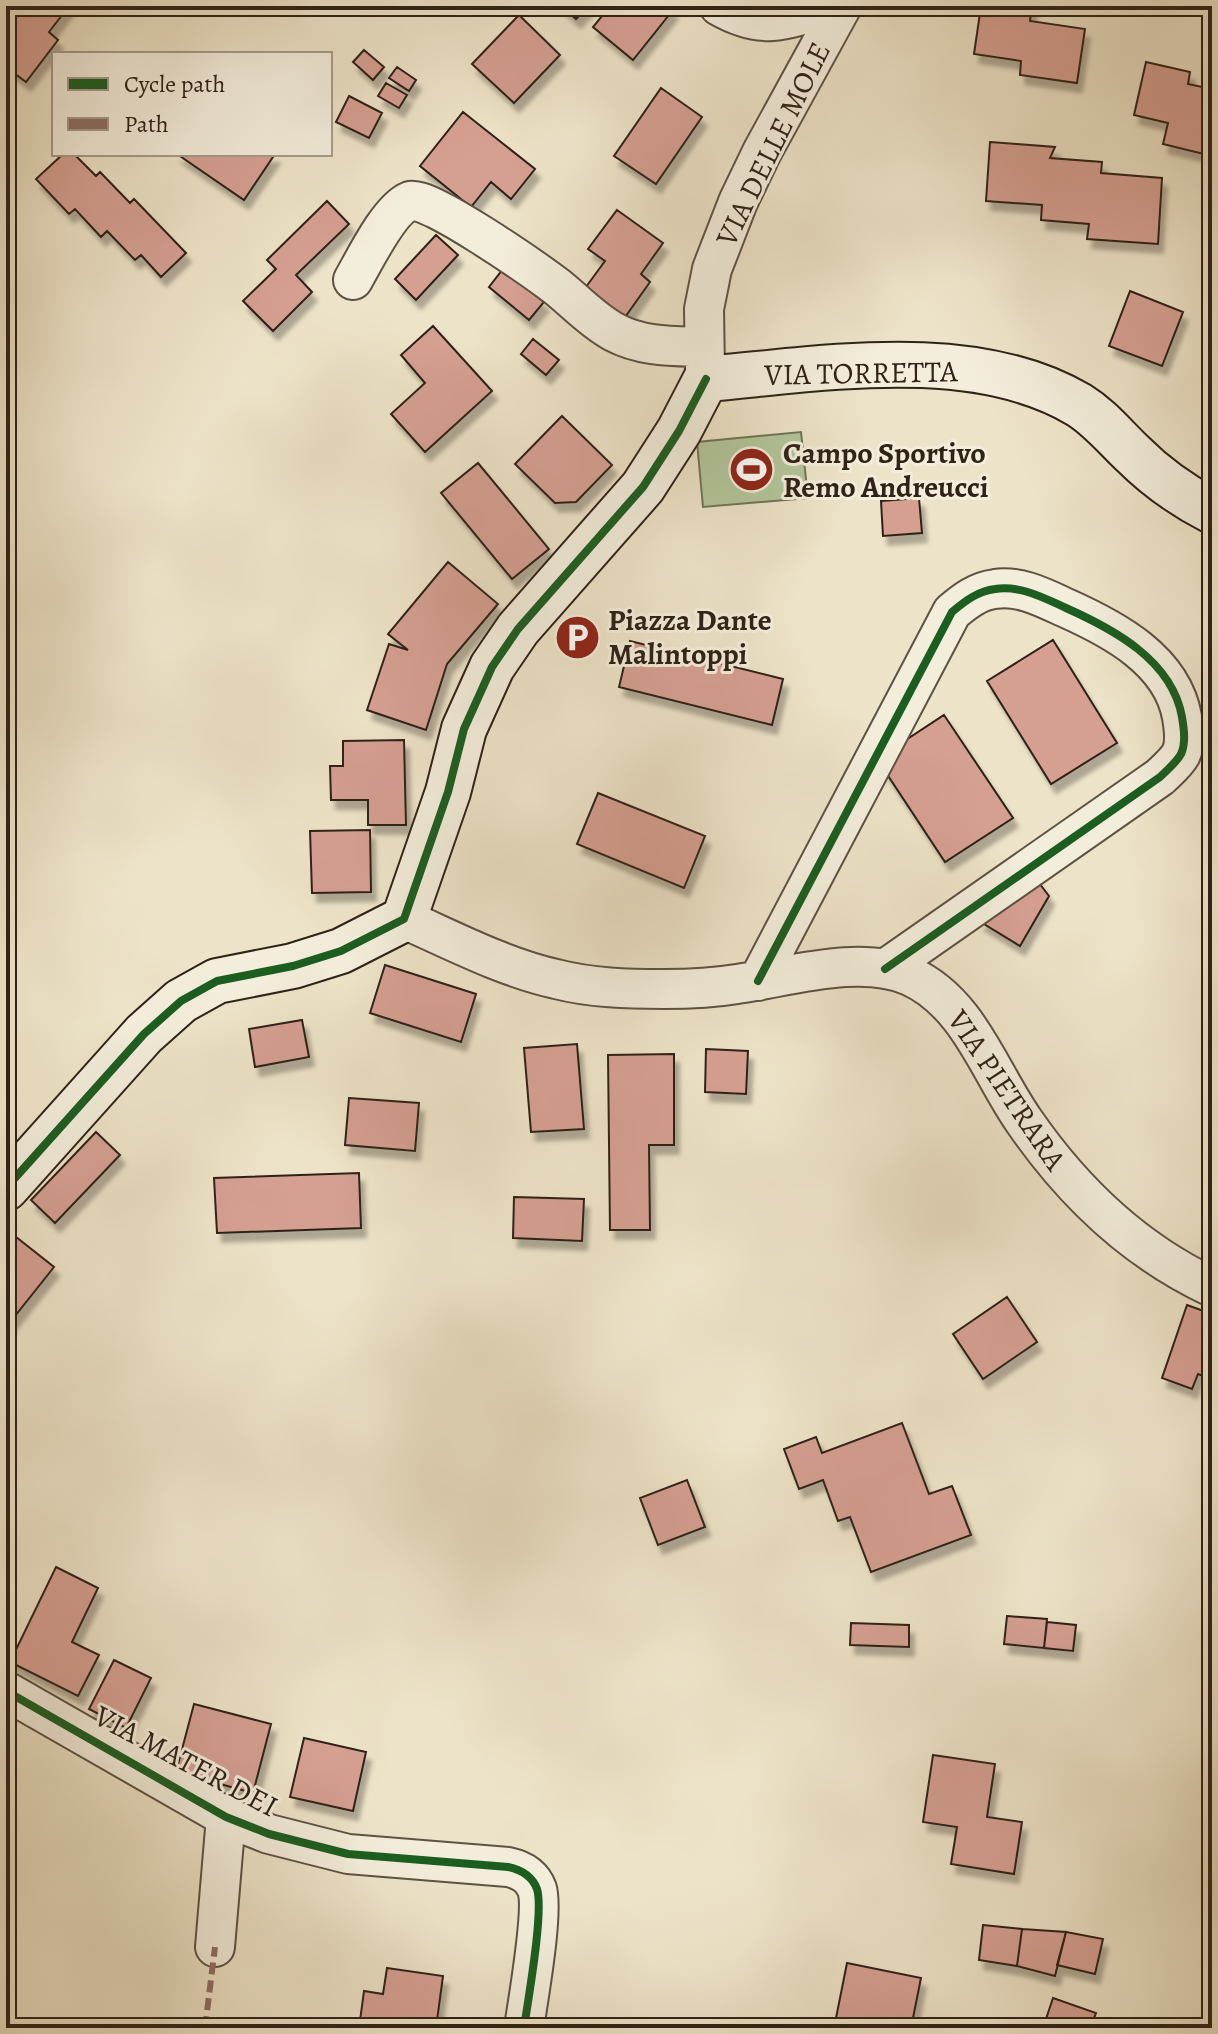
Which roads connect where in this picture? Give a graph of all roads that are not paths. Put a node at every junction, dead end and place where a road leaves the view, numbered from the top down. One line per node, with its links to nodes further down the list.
1 (719, 6): 2 (street)
2 (827, 6)
3 (842, 6): 5 (street, VIA DELLE MOLE)
4 (353, 280): 5 (street)
5 (704, 363): 6 (street, VIA TORRETTA); 7 (street)
6 (1212, 511)
7 (404, 919): 9 (street, VIA PIETRARA); 10 (street)
8 (885, 969): 9 (street, VIA PIETRARA); 9 (street); 11 (street, VIA PIETRARA)
9 (758, 981)
10 (6, 1188)
11 (1212, 1287)
12 (6, 1691): 13 (street, VIA MATER DEI)
13 (226, 1817): 14 (street, VIA MATER DEI); 15 (street, VIA MATER DEI)
14 (215, 1947)
15 (524, 2028)

